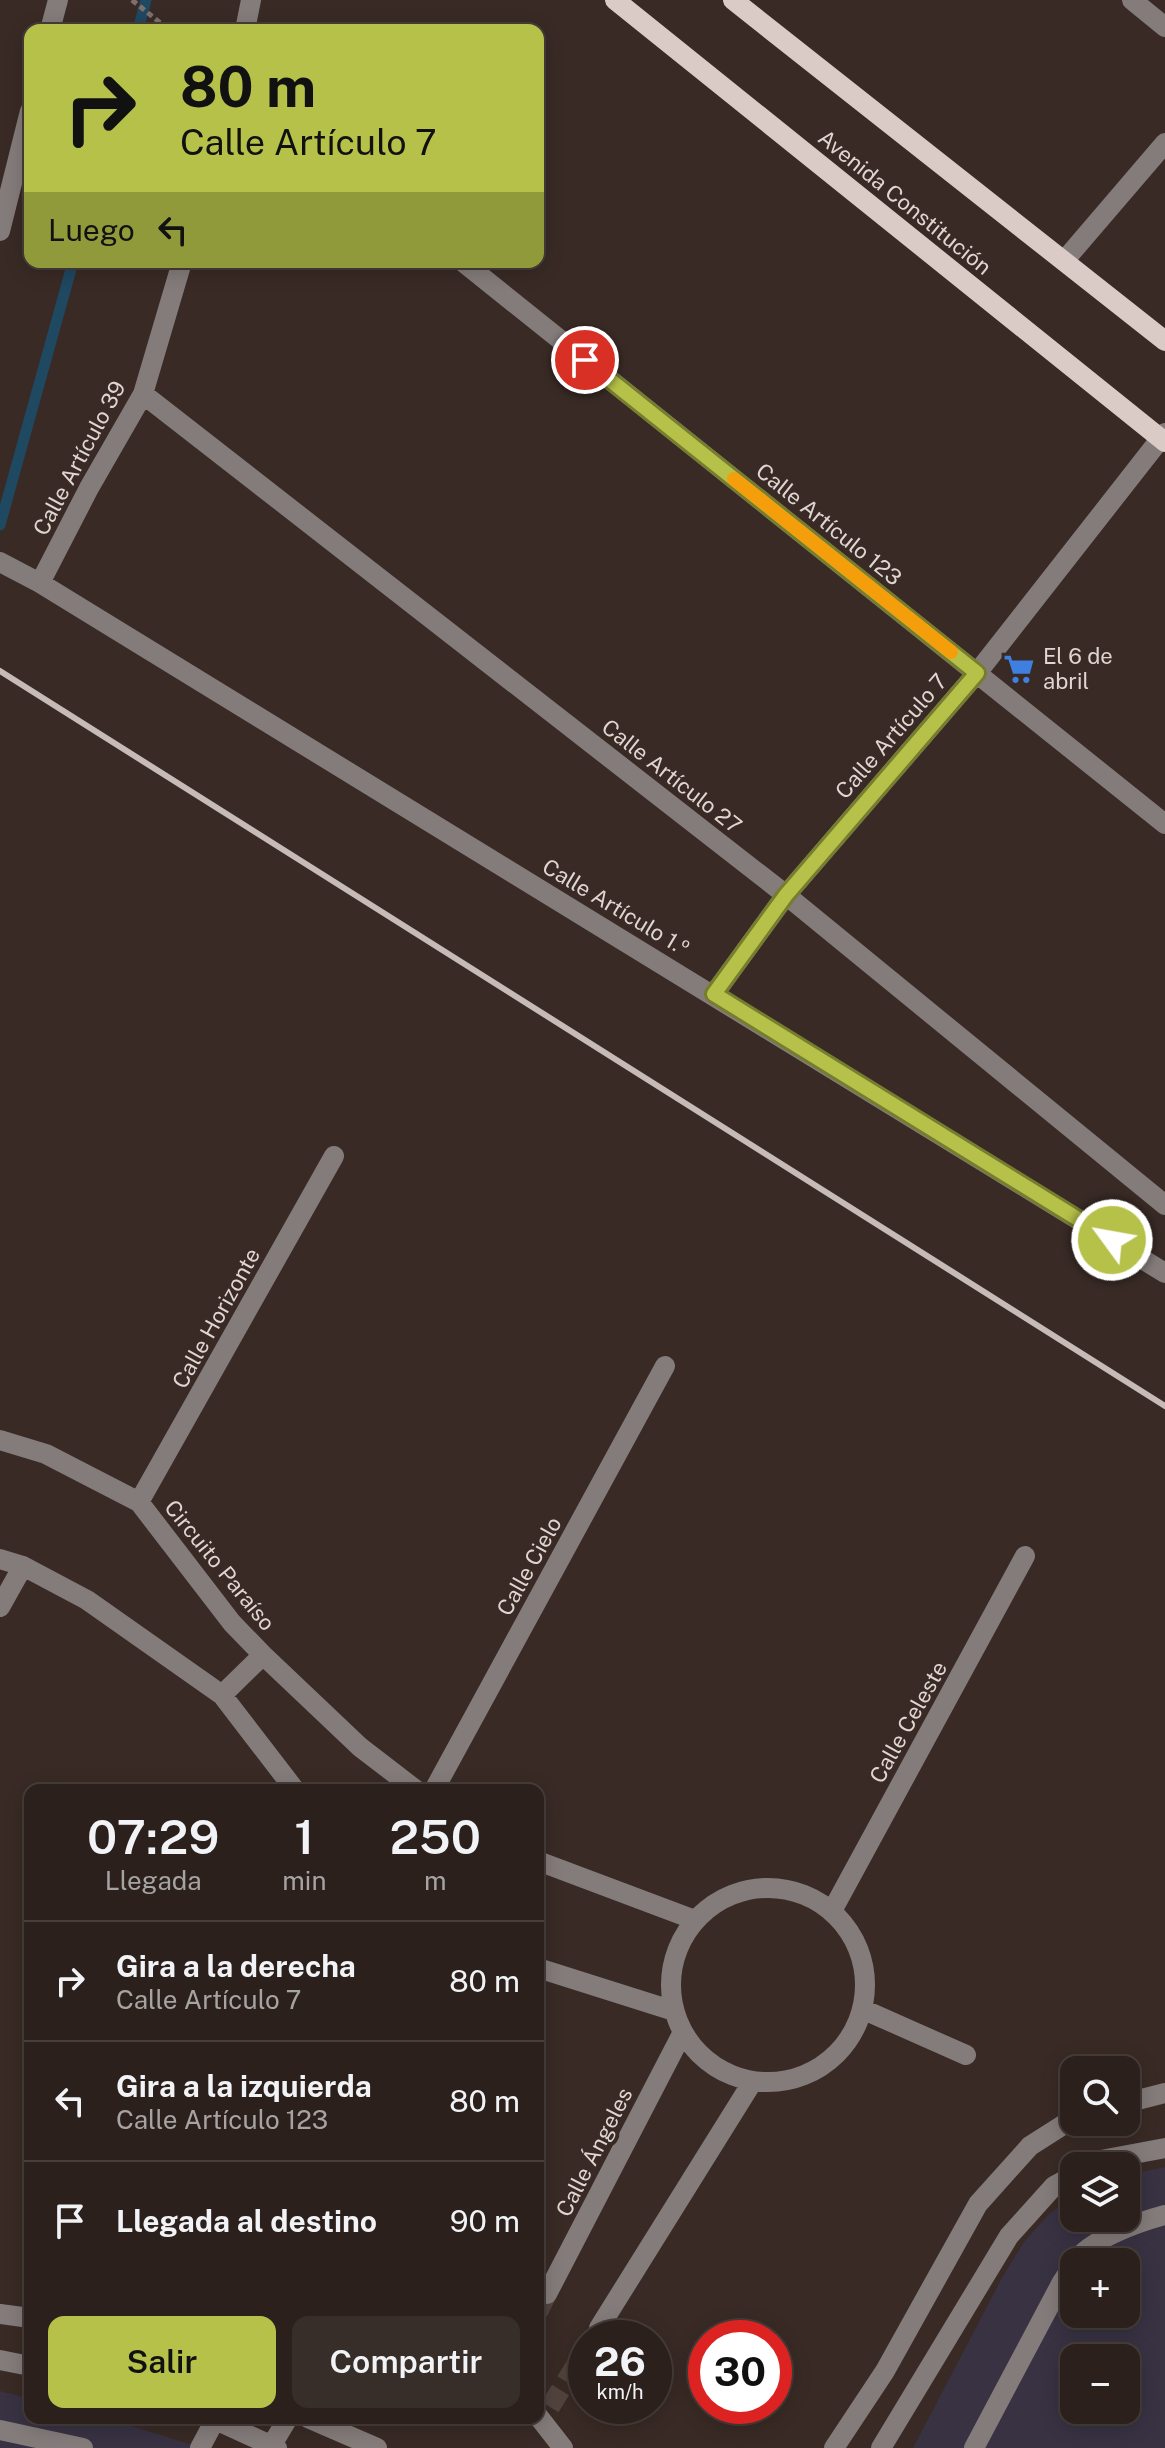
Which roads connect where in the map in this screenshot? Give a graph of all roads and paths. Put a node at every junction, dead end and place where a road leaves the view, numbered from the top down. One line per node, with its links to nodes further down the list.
1 (58, 0): 7 (street)
2 (132, 0): 8 (path)
3 (251, 0): 9 (street)
4 (615, 0): 19 (main road, Avenida Constitución)
5 (733, 0): 14 (main road)
6 (1132, 0): 10 (street)
7 (52, 24)
8 (162, 24)
9 (246, 24)
10 (1165, 27)
11 (24, 135): 13 (street)
12 (1165, 143): 14 (street)
13 (0, 231)
14 (1064, 261): 17 (main road)
15 (180, 268): 18 (street, Calle Artículo 39)
16 (471, 268): 22 (street, Calle Artículo 123)
17 (1165, 341)
18 (143, 394): 21 (street, Calle Artículo 39); 24 (street, Calle Artículo 27)
19 (1163, 437): 22 (street, Calle Artículo 7)
20 (5, 565): 21 (street, Calle Artículo 1.º)
21 (40, 583): 25 (street, Calle Artículo 1.º)
22 (977, 673): 23 (street, Calle Artículo 123); 24 (street, Calle Artículo 7)
23 (1165, 824)
24 (786, 895): 25 (street, Calle Artículo 7); 27 (street, Calle Artículo 27)
25 (714, 994): 28 (street, Calle Artículo 1.º)
26 (334, 1156): 31 (street, Calle Horizonte)
27 (1165, 1205)
28 (1165, 1273)
29 (665, 1366): 40 (street, Calle Cielo)
30 (0, 1440): 31 (street, Circuito Paraíso)
31 (139, 1502): 36 (street, Circuito Paraíso)
32 (1025, 1556): 42 (street, Calle Celeste)
33 (0, 1559): 34 (street)
34 (23, 1566): 35 (street); 37 (street)
35 (0, 1607)
36 (263, 1655): 37 (street); 39 (street, Circuito Paraíso)
37 (222, 1695): 38 (street)
38 (290, 1784)
39 (408, 1784)
40 (437, 1784)
41 (544, 1863): 43 (street)
42 (832, 1911): 43 (street); 45 (street)
43 (695, 1920): 46 (street)
44 (544, 1970): 46 (street)
45 (862, 2009): 48 (street); 49 (street)
46 (674, 2011): 47 (street)
47 (683, 2032): 49 (street); 59 (street, Calle Ángeles)
48 (966, 2055)
49 (753, 2081): 62 (street)
50 (1165, 2093): 51 (street)
51 (1140, 2099)
52 (1060, 2127): 76 (street)
53 (1165, 2148): 54 (street)
54 (1140, 2153)
55 (1060, 2183): 77 (street)
56 (1165, 2215): 57 (street)
57 (1092, 2248)
58 (1060, 2290): 78 (street)
59 (547, 2294)
60 (0, 2314): 61 (street)
61 (24, 2317)
62 (604, 2320)
63 (0, 2360): 64 (street)
64 (24, 2365)
65 (544, 2416): 75 (street)
66 (212, 2424): 73 (street)
67 (225, 2424): 71 (street)
68 (285, 2424): 71 (street)
69 (322, 2424): 74 (street)
70 (0, 2430): 72 (street)
71 (273, 2447)
72 (83, 2448)
73 (200, 2448)
74 (377, 2448)
75 (563, 2448)
76 (834, 2448)
77 (881, 2448)
78 (974, 2448)

